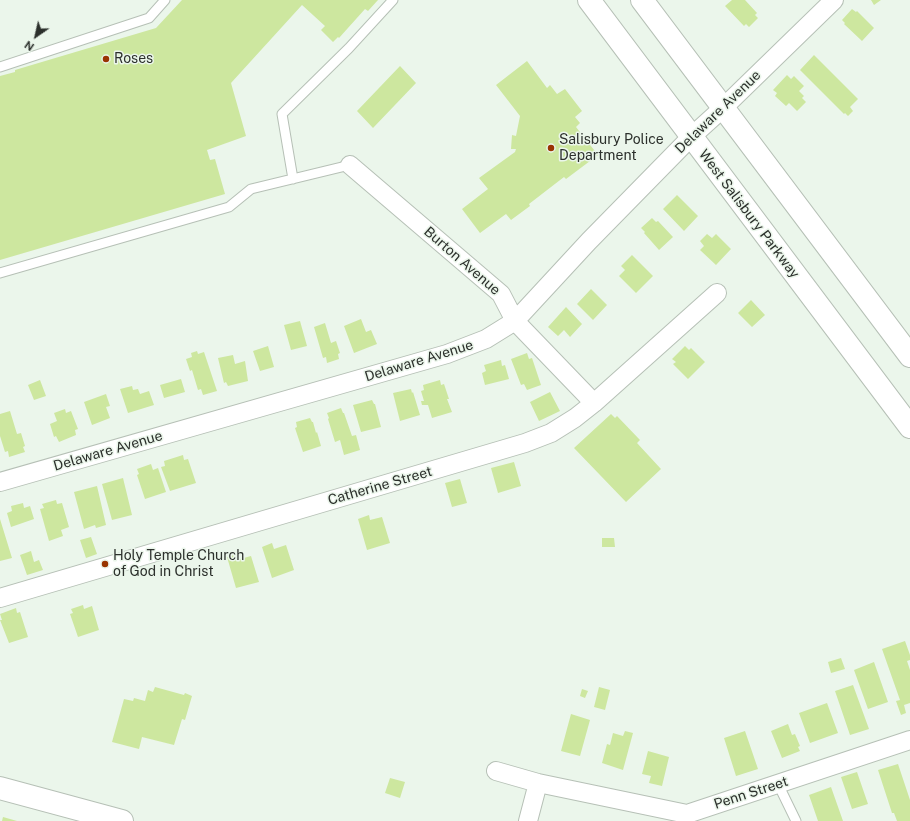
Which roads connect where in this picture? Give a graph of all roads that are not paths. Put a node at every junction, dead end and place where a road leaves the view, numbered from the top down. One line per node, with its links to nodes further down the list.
1 (165, 0): 6 (lane)
2 (393, 0): 10 (lane)
3 (589, 0): 8 (main road, West Salisbury Parkway)
4 (642, 0): 7 (main road)
5 (834, 0): 7 (street, Delaware Avenue)
6 (0, 67)
7 (723, 108): 8 (street, Delaware Avenue); 14 (main road)
8 (691, 137): 13 (street, Delaware Avenue); 16 (main road, West Salisbury Parkway)
9 (350, 165): 10 (lane); 13 (street, Burton Avenue)
10 (293, 179): 11 (lane)
11 (0, 273)
12 (717, 293): 15 (street, Catherine Street)
13 (515, 321): 15 (street, Burton Avenue); 17 (street, Delaware Avenue)
14 (910, 356)
15 (594, 403): 18 (street, Catherine Street)
16 (910, 427)
17 (0, 482)
18 (0, 598)
19 (910, 740): 22 (street, Penn Street)
20 (496, 771): 21 (street, Penn Street)
21 (538, 783): 22 (street, Penn Street); 25 (street)
22 (778, 784): 26 (lane)
23 (0, 788): 24 (main road)
24 (122, 821)
25 (528, 821)
26 (796, 821)

